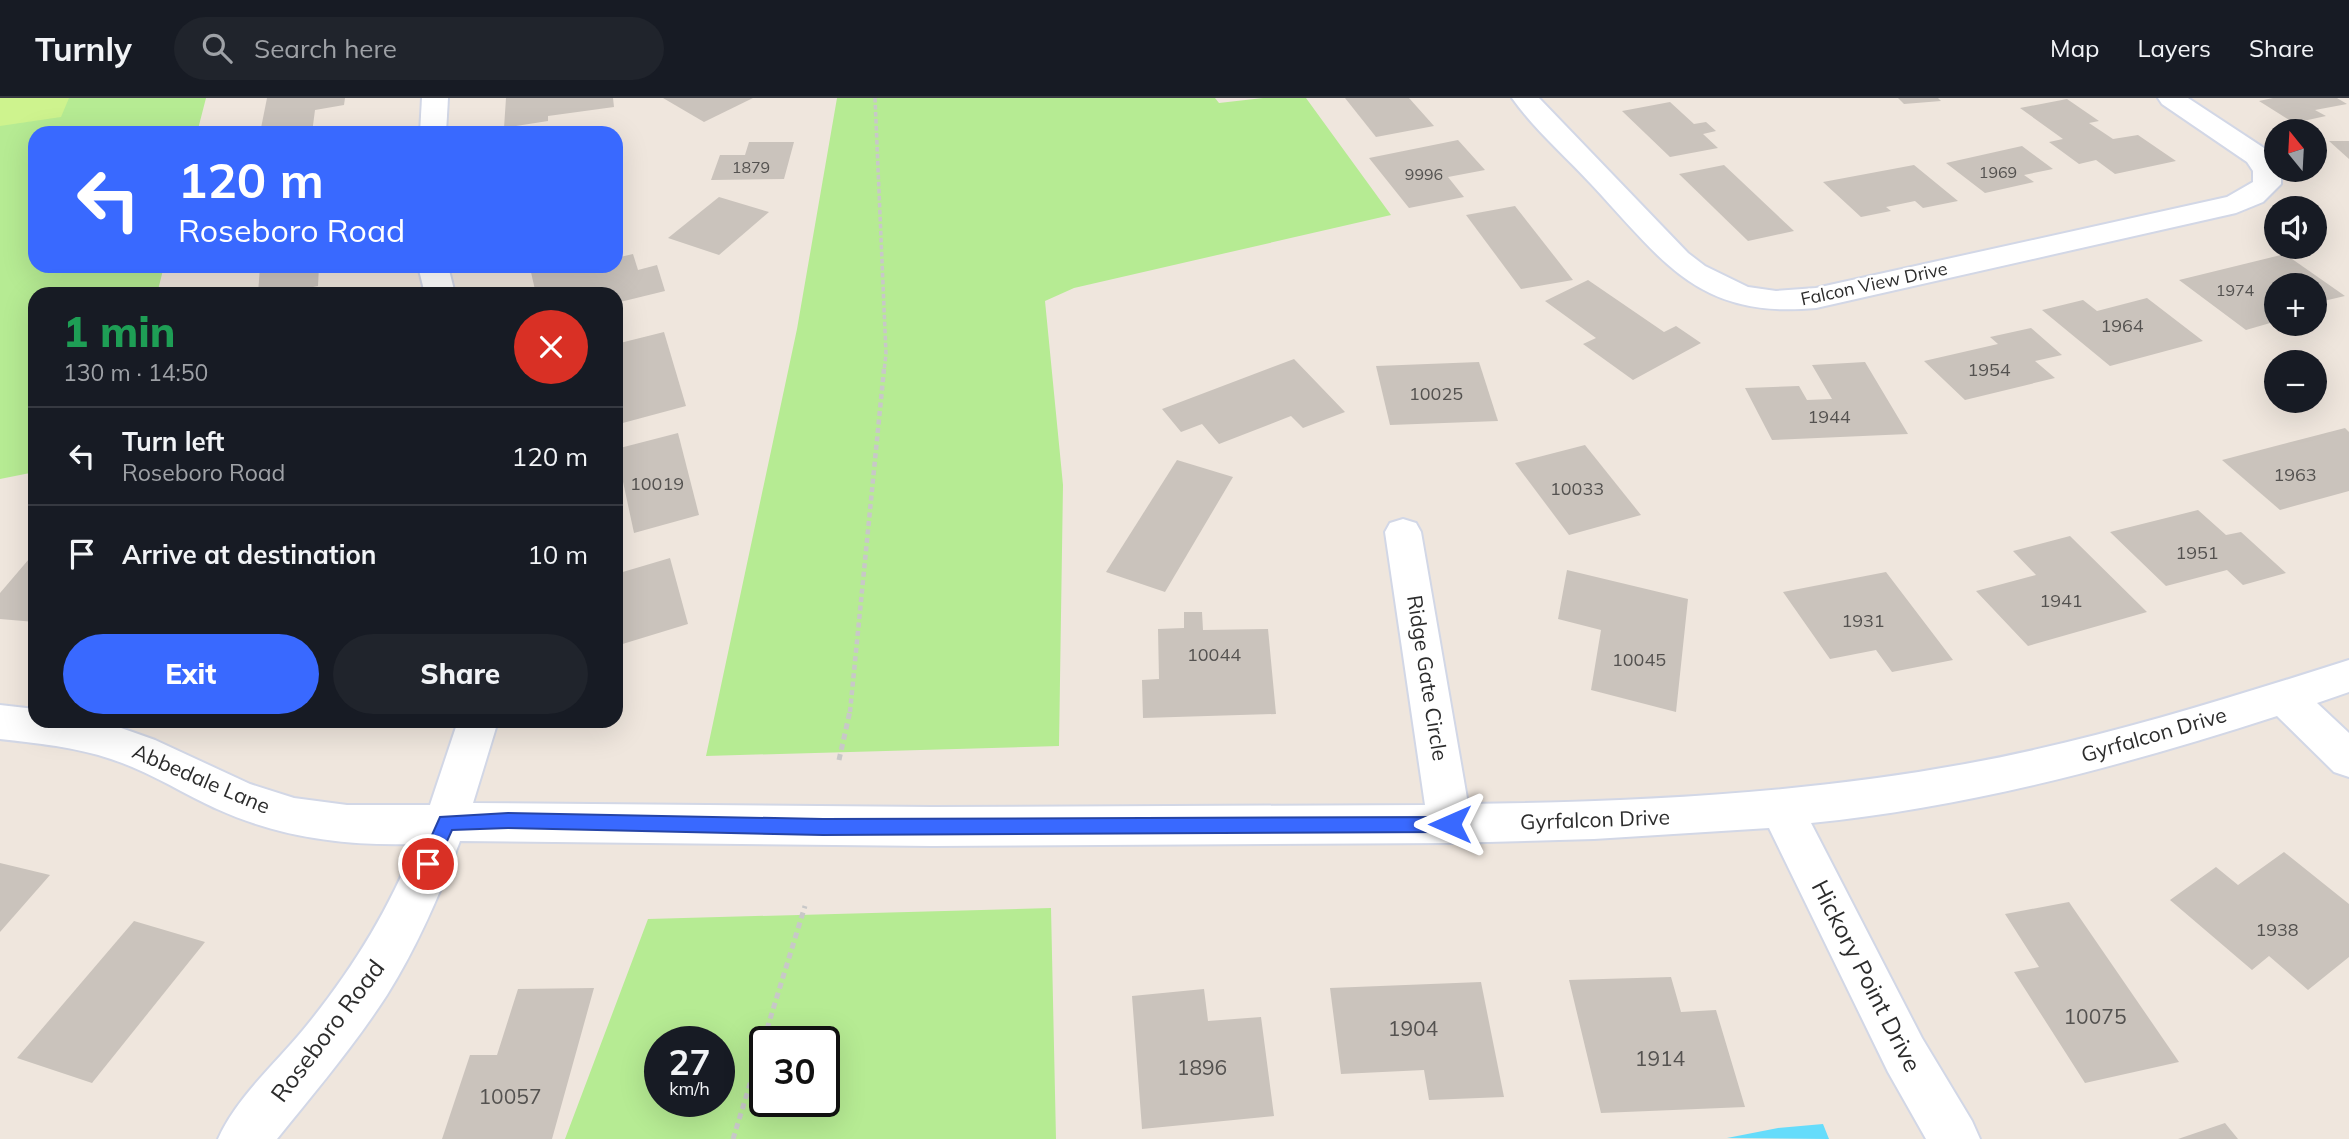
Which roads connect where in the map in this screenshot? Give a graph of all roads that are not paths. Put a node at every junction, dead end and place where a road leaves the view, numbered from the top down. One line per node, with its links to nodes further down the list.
1 (435, 98): 4 (street)
2 (1525, 98): 3 (street, Falcon View Drive)
3 (2171, 98)
4 (433, 126)
5 (1404, 532): 15 (street, Ridge Gate Circle)
6 (2349, 676): 7 (street, Gyrfalcon Drive)
7 (2284, 697): 12 (street); 13 (street, Gyrfalcon Drive)
8 (0, 722): 9 (street, Abbedale Lane)
9 (28, 725)
10 (50, 728): 14 (street, Abbedale Lane)
11 (476, 728): 14 (street, Roseboro Road)
12 (2349, 759)
13 (1782, 810): 15 (street, Gyrfalcon Drive); 17 (street, Hickory Point Drive)
14 (446, 822): 15 (street, Gyrfalcon Drive); 16 (street, Roseboro Road)
15 (1450, 824)
16 (244, 1139)
17 (1954, 1139)

